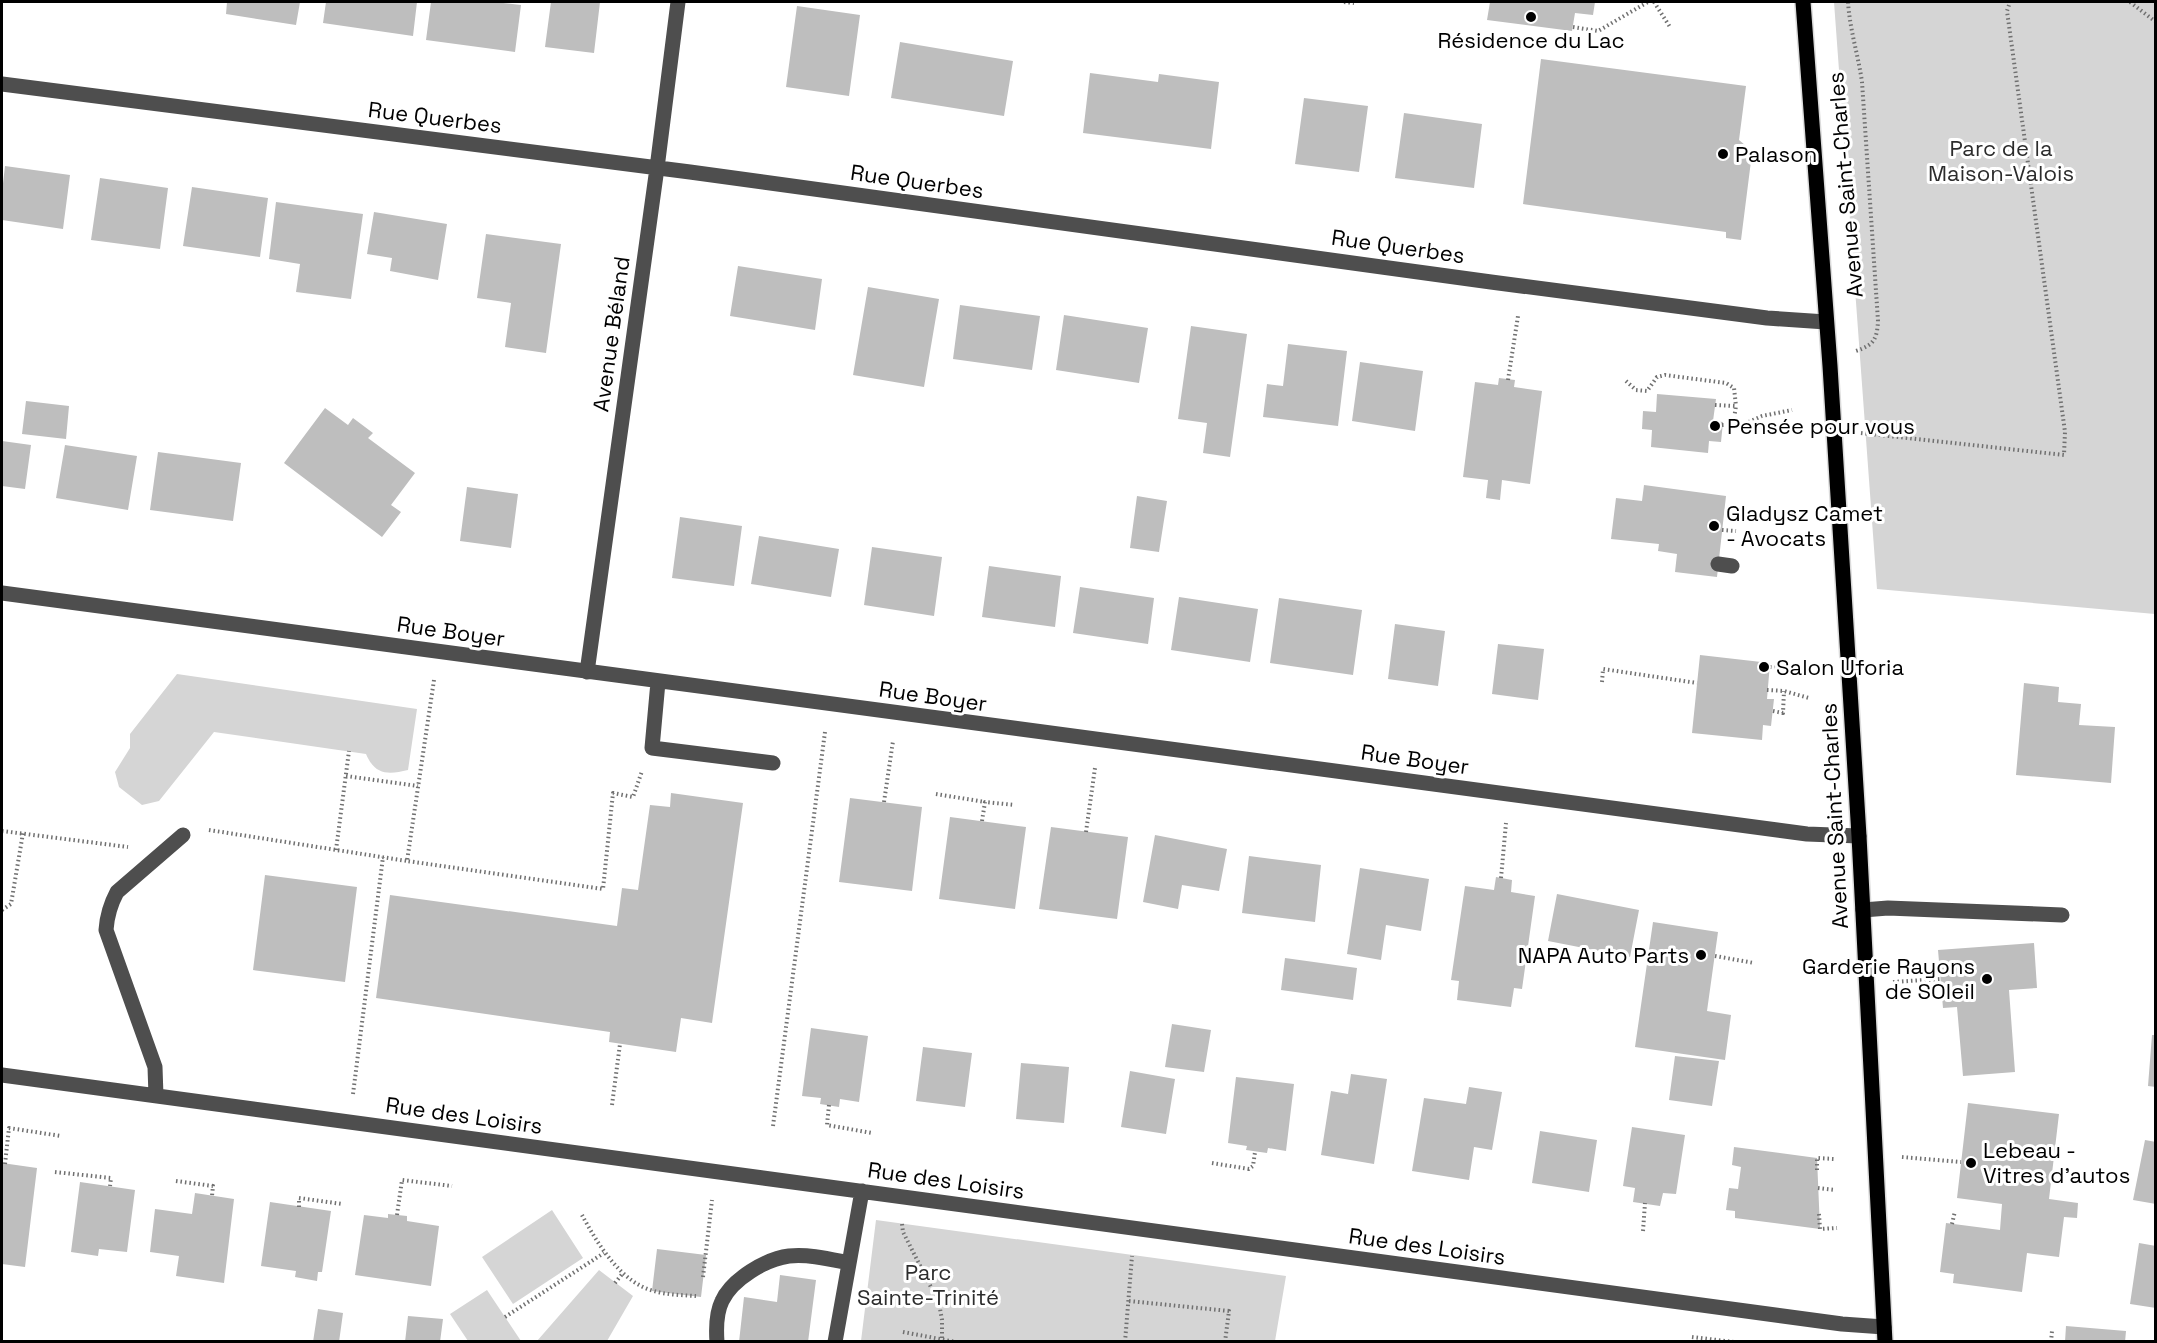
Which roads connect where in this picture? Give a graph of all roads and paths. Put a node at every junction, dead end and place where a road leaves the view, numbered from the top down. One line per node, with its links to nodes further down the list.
1 (678, 2): 18 (street, Avenue Béland)
2 (1344, 2): 10 (path)
3 (1635, 2): 11 (path)
4 (1648, 2): 11 (path)
5 (1654, 2): 14 (path)
6 (1803, 2): 20 (main road, Avenue Saint-Charles)
7 (1848, 2): 21 (path, Avenue Saint-Charles)
8 (2010, 2): 29 (path)
9 (2130, 2): 12 (path)
10 (1354, 3)
11 (1639, 6): 13 (path)
12 (2156, 22)
13 (1573, 27)
14 (1670, 27)
15 (2, 84): 18 (street, Rue Querbes)
16 (1746, 152): 17 (path)
17 (1775, 159)
18 (657, 168): 20 (street, Rue Querbes); 35 (street, Avenue Béland)
19 (1518, 315): 22 (path)
20 (1826, 322): 62 (main road, Avenue Saint-Charles)
21 (1854, 352)
22 (1508, 380)
23 (1626, 381): 25 (path)
24 (1715, 405): 25 (path)
25 (1736, 406): 28 (path)
26 (1792, 411): 28 (path)
27 (1722, 425): 28 (path)
28 (1733, 425)
29 (1860, 432)
30 (1722, 530): 31 (path)
31 (1736, 531)
32 (2, 593): 35 (street, Rue Boyer)
33 (1770, 667): 34 (path)
34 (1807, 670)
35 (587, 672): 37 (street, Rue Boyer)
36 (434, 680): 51 (path)
37 (658, 682): 47 (street); 62 (street, Rue Boyer)
38 (1602, 682): 39 (path)
39 (1697, 683)
40 (1767, 690): 41 (path)
41 (1784, 691): 42 (path); 43 (path)
42 (1809, 698)
43 (1773, 711)
44 (825, 732): 81 (path)
45 (893, 741): 53 (path)
46 (349, 751): 49 (path)
47 (772, 763)
48 (1095, 768): 59 (path)
49 (346, 776): 51 (path); 64 (path)
50 (636, 784): 66 (path)
51 (418, 786): 66 (path)
52 (936, 795): 54 (path)
53 (884, 802)
54 (985, 802): 55 (path); 56 (path)
55 (1015, 806)
56 (982, 821)
57 (1506, 823): 67 (path)
58 (2, 831): 60 (path)
59 (1086, 832)
60 (23, 833): 63 (path); 68 (path)
61 (183, 835): 64 (path); 78 (street)
62 (1859, 836): 69 (main road, Avenue Saint-Charles)
63 (136, 848)
64 (336, 850): 65 (path)
65 (383, 857): 66 (path); 77 (path)
66 (407, 861)
67 (1501, 878)
68 (2, 910)
69 (1863, 910): 70 (street); 124 (main road, Avenue Saint-Charles)
70 (2062, 915)
71 (1715, 956): 72 (path)
72 (1754, 963)
73 (1940, 979): 74 (path)
74 (1892, 982)
75 (620, 1044): 80 (path)
76 (2, 1075): 78 (street, Rue des Loisirs)
77 (353, 1094)
78 (156, 1096): 97 (street, Rue des Loisirs)
79 (829, 1105): 82 (path)
80 (612, 1106)
81 (772, 1126)
82 (872, 1133)
83 (61, 1136): 89 (path)
84 (1255, 1152): 88 (path)
85 (1902, 1157): 87 (path)
86 (1834, 1159): 90 (path)
87 (1961, 1162)
88 (1212, 1163)
89 (5, 1164)
90 (1817, 1170)
91 (55, 1172): 93 (path)
92 (176, 1181): 98 (path)
93 (110, 1186)
94 (452, 1186): 105 (path)
95 (1818, 1188): 96 (path)
96 (1835, 1190)
97 (862, 1191): 113 (street); 124 (street, Rue des Loisirs)
98 (212, 1196)
99 (712, 1200): 117 (path)
100 (1645, 1203): 110 (path)
101 (342, 1204): 102 (path)
102 (299, 1207)
103 (1955, 1211): 108 (path)
104 (1819, 1214): 109 (path)
105 (397, 1215)
106 (582, 1215): 111 (path)
107 (903, 1224): 126 (path)
108 (1952, 1224)
109 (1837, 1228)
110 (1642, 1231)
111 (604, 1253): 114 (path); 118 (path)
112 (1132, 1256): 120 (path)
113 (849, 1263): 127 (street); 128 (street)
114 (623, 1273): 116 (path); 119 (path)
115 (547, 1282): 118 (path)
116 (615, 1283)
117 (702, 1287)
118 (551, 1288): 121 (path)
119 (701, 1297)
120 (1129, 1301): 130 (path); 131 (path)
121 (505, 1317)
122 (2052, 1331): 133 (path)
123 (903, 1332): 126 (path)
124 (1885, 1334)
125 (1692, 1337): 132 (path)
126 (942, 1340): 129 (path)
127 (717, 1341)
128 (835, 1341)
129 (956, 1341)
130 (1125, 1341)
131 (1225, 1341)
132 (1734, 1341)
133 (2050, 1341)

